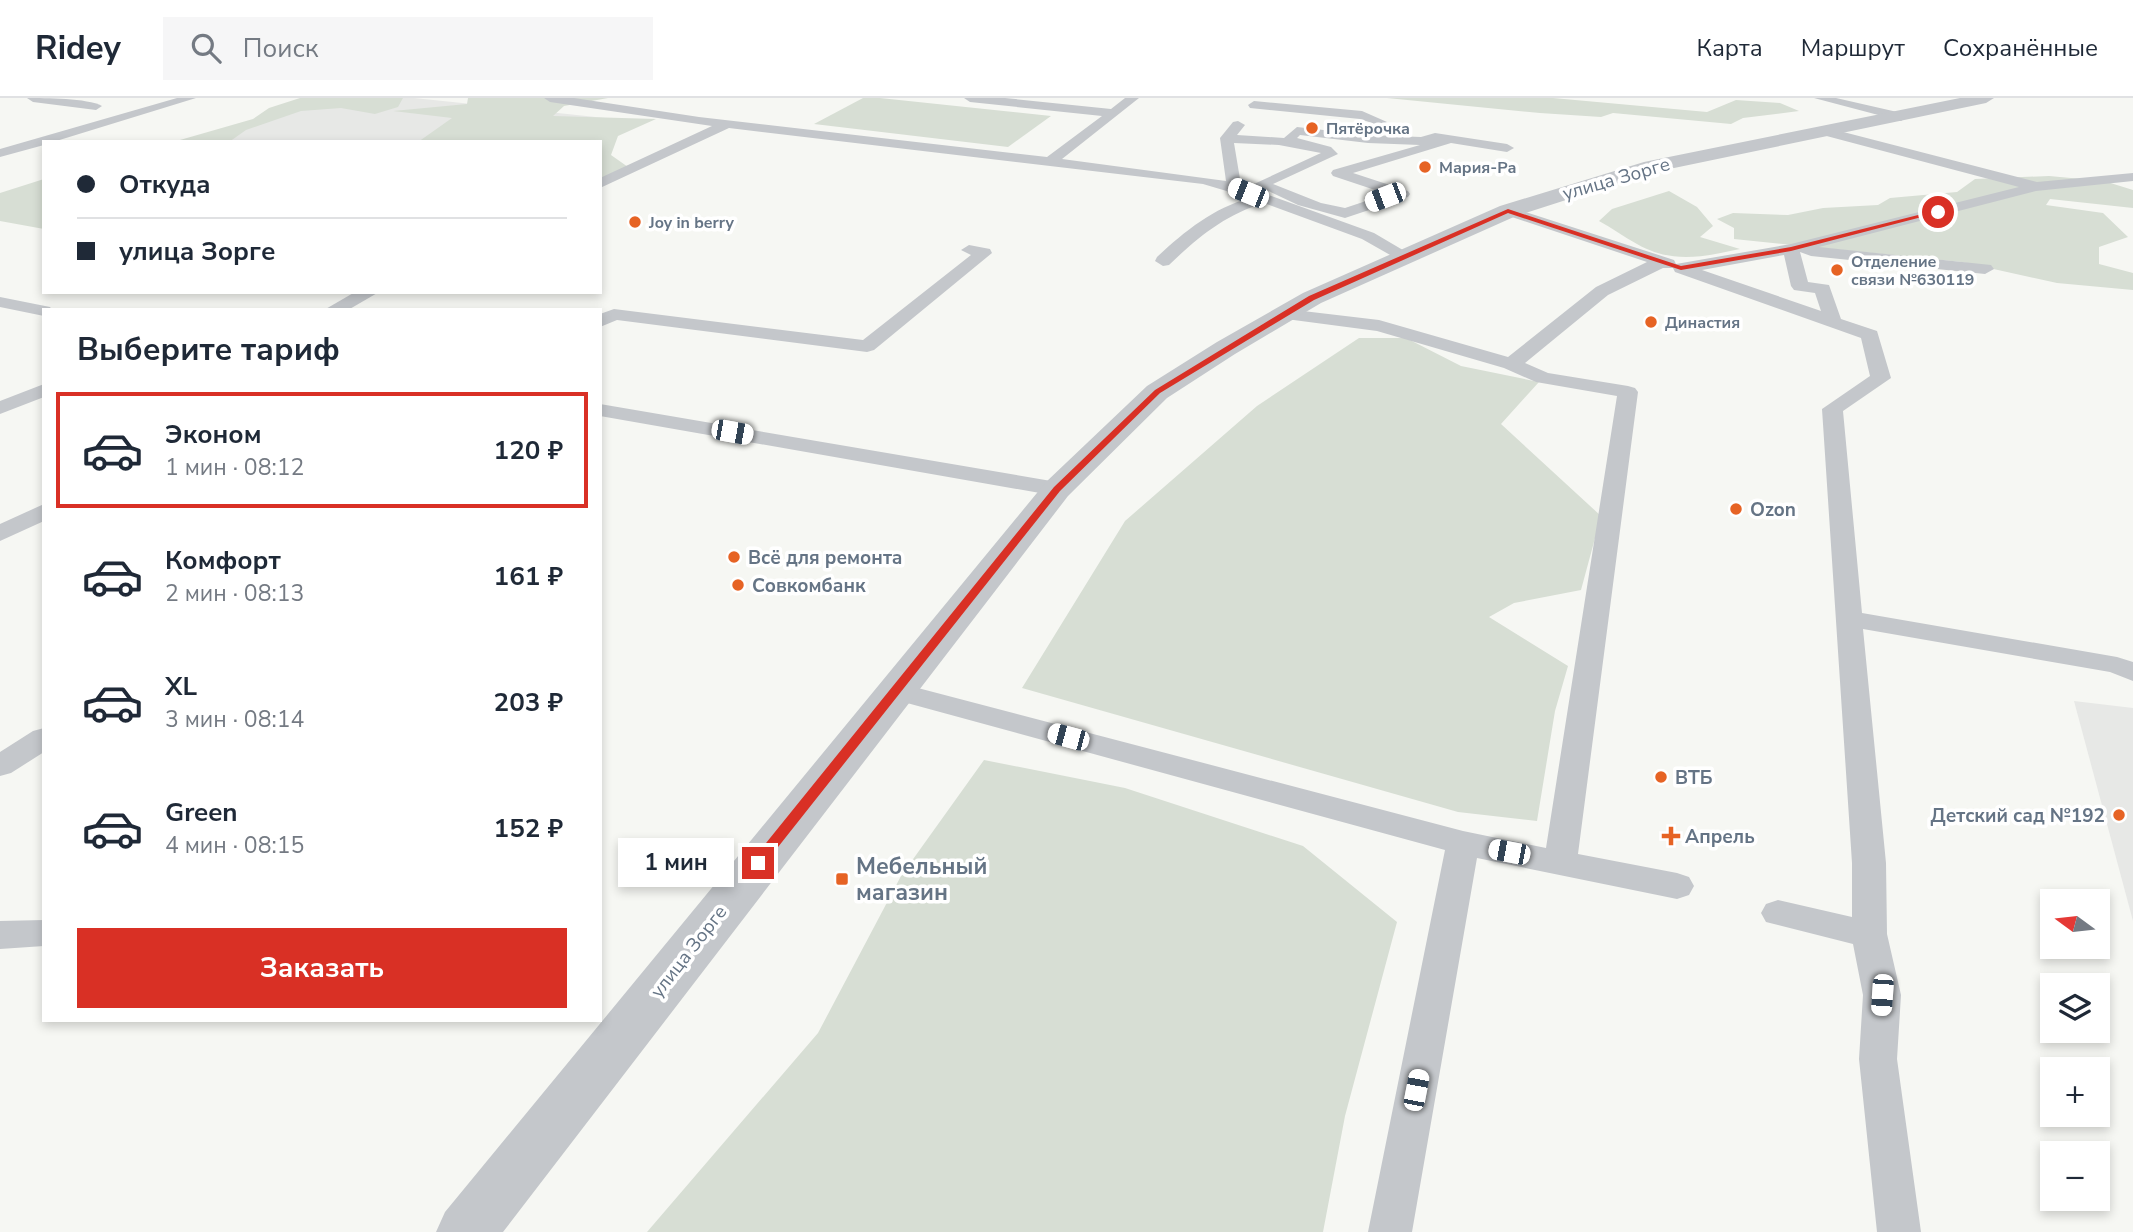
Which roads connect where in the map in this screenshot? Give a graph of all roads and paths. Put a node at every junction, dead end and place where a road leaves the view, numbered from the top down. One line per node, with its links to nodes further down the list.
1 (33, 98): 10 (lane)
2 (190, 98): 17 (lane)
3 (550, 98): 15 (lane)
4 (970, 98): 11 (lane)
5 (1133, 98): 11 (lane)
6 (1986, 98): 9 (street, улица Зорге)
7 (1359, 101): 13 (lane)
8 (1256, 102): 13 (lane); 16 (lane)
9 (1933, 103): 12 (street, улица Зорге)
10 (96, 106)
11 (1113, 113): 24 (lane)
12 (1822, 114): 28 (lane); 32 (street, улица Зорге)
13 (1362, 116): 14 (lane)
14 (1381, 122)
15 (728, 124): 24 (lane); 26 (lane)
16 (1227, 138): 20 (lane); 27 (lane)
17 (45, 140)
18 (1423, 140): 20 (lane); 22 (lane); 30 (lane); 30 (lane)
19 (42, 141): 23 (lane)
20 (1287, 142): 21 (lane); 30 (lane)
21 (1366, 142)
22 (1507, 148)
23 (0, 153)
24 (1052, 160): 27 (lane)
25 (2133, 177): 28 (lane)
26 (602, 183)
27 (1234, 187): 29 (lane)
28 (2036, 187): 35 (lane)
29 (1262, 199): 31 (lane); 38 (lane)
30 (1303, 200): 31 (lane)
31 (1282, 207): 37 (lane)
32 (1508, 211): 33 (lane); 37 (street, улица Зорге)
33 (1558, 227): 34 (lane); 39 (lane)
34 (1538, 236)
35 (1791, 248): 40 (lane); 41 (lane); 48 (lane)
36 (982, 251): 47 (lane)
37 (1405, 256): 46 (street, улица Зорге)
38 (1163, 261)
39 (1661, 262): 40 (lane); 49 (lane)
40 (1681, 268): 48 (lane)
41 (1985, 270)
42 (366, 294): 44 (lane)
43 (0, 302): 45 (lane)
44 (337, 308)
45 (42, 311)
46 (1286, 314): 49 (lane); 53 (street, улица Зорге)
47 (602, 321)
48 (1833, 322): 56 (lane)
49 (1511, 364): 62 (lane)
50 (42, 391): 51 (lane)
51 (0, 408)
52 (602, 410): 53 (lane)
53 (1057, 489): 58 (street, улица Зорге)
54 (42, 512): 55 (lane)
55 (0, 534)
56 (1850, 619): 57 (lane); 66 (lane)
57 (2133, 672)
58 (895, 691): 61 (lane); 68 (street, улица Зорге)
59 (42, 739): 60 (lane)
60 (0, 766)
61 (1463, 843): 62 (lane); 69 (lane)
62 (1560, 863): 63 (lane)
63 (1677, 886)
64 (1778, 913): 66 (lane)
65 (42, 933): 67 (lane)
66 (1869, 934): 70 (lane)
67 (0, 935)
68 (466, 1232)
69 (1390, 1232)
70 (1899, 1232)

